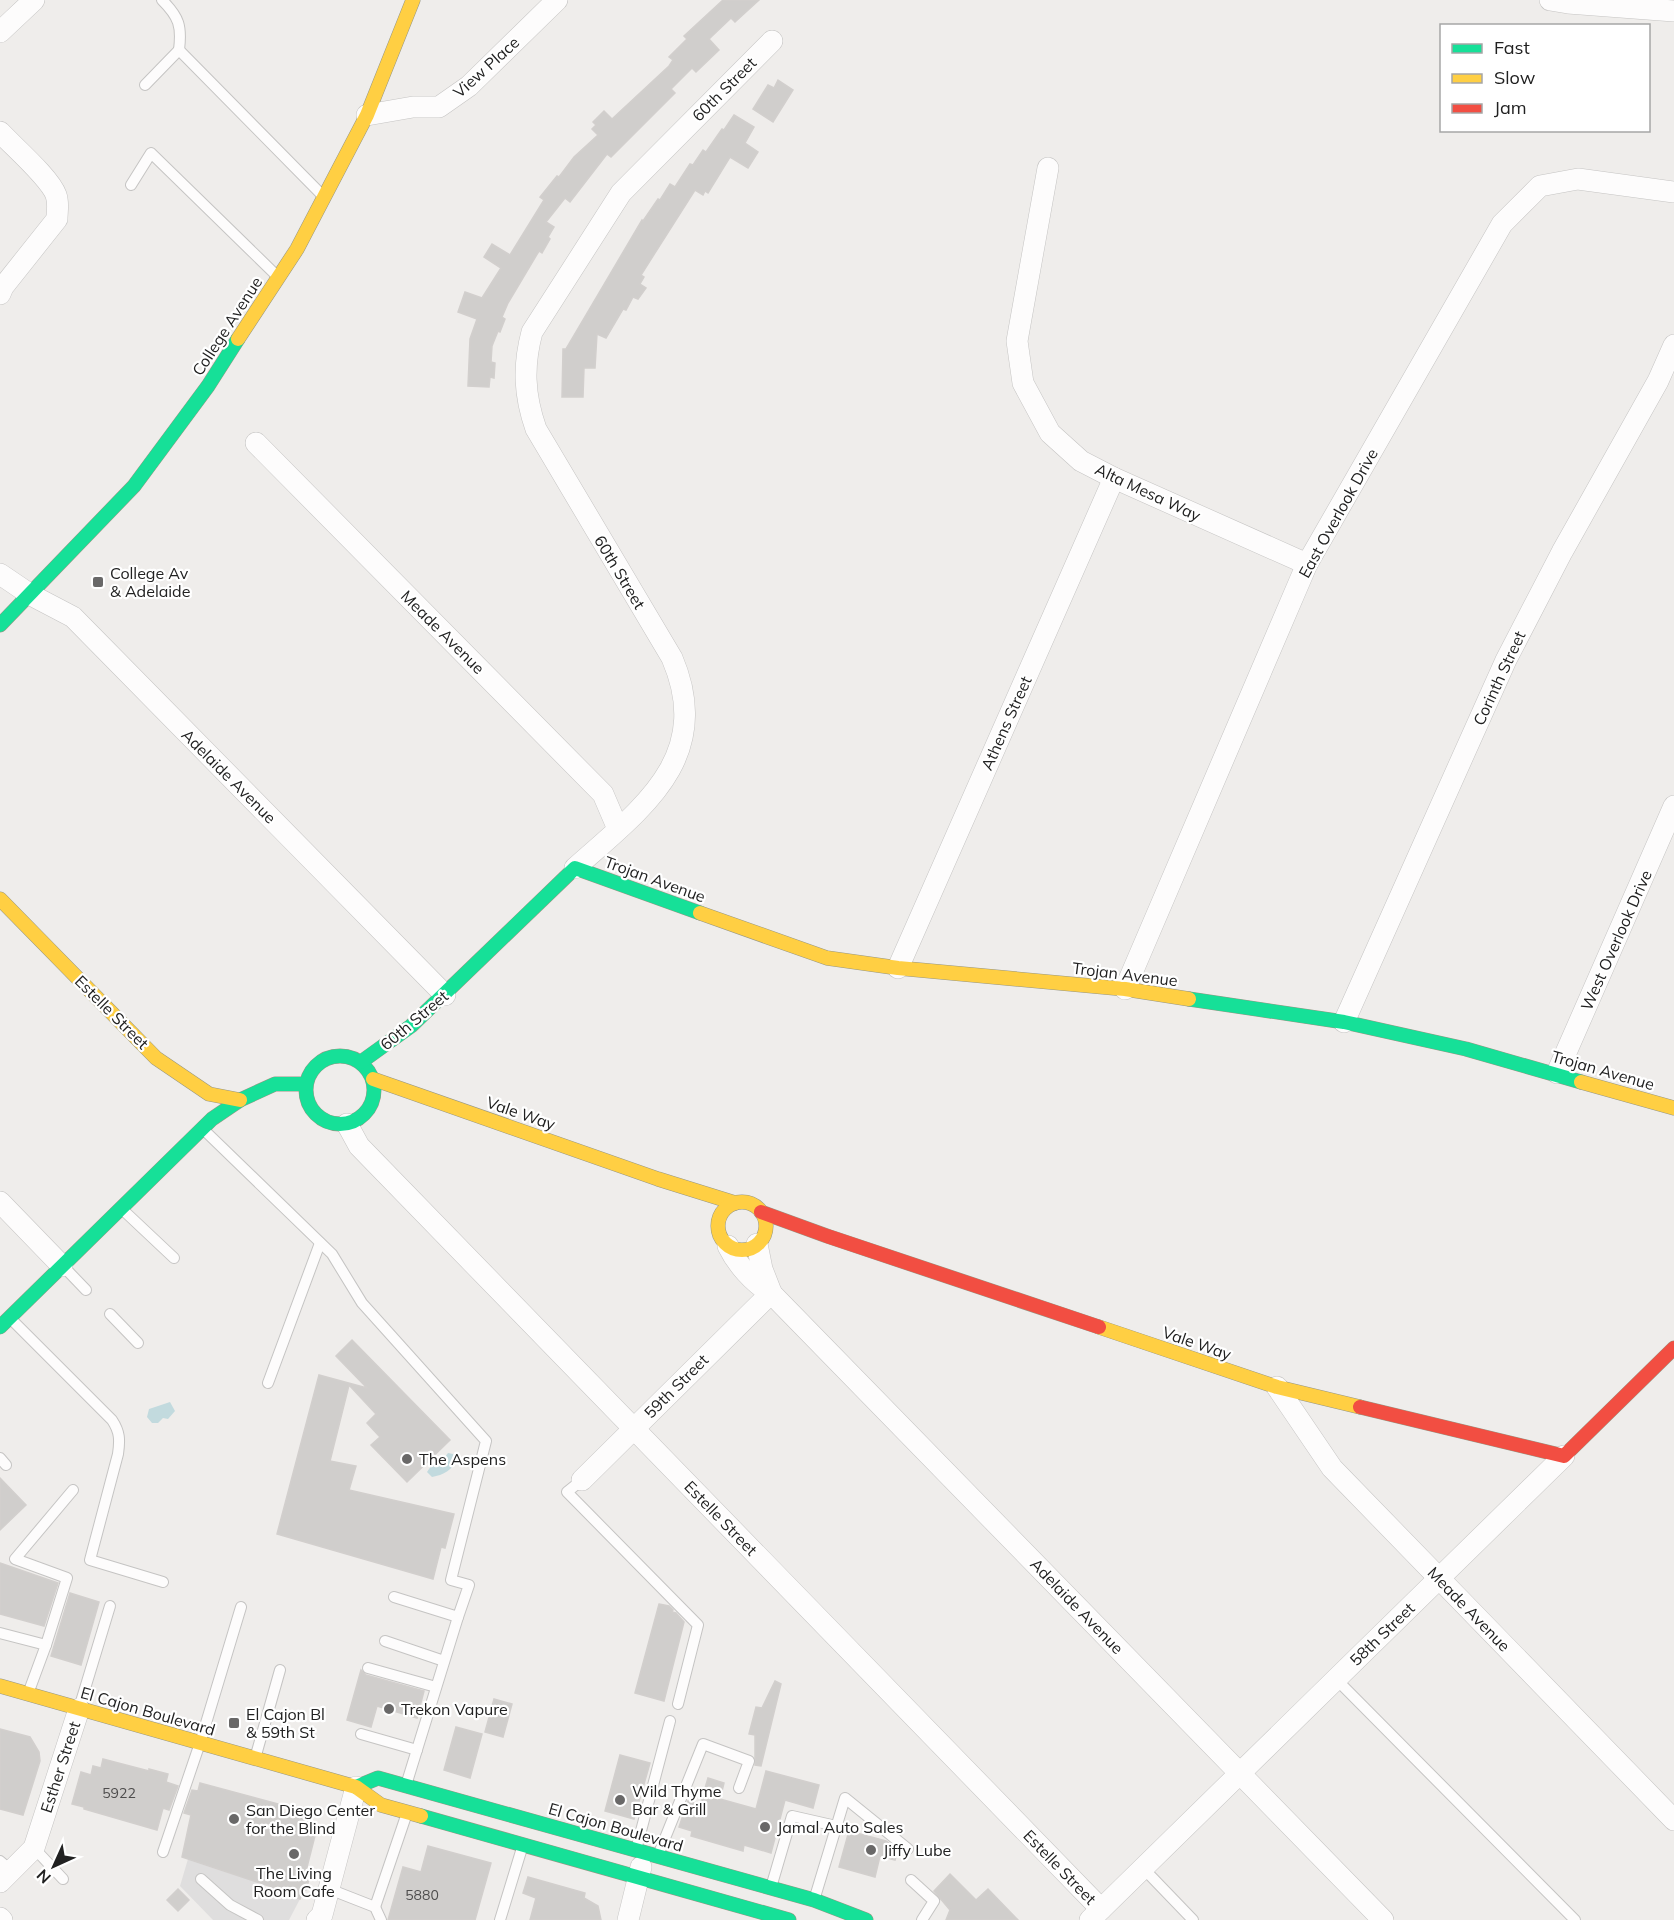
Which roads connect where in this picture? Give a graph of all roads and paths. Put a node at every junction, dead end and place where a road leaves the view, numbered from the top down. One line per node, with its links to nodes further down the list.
1 (34, 0): 7 (street)
2 (162, 0): 9 (lane)
3 (414, 0): 11 (street, College Avenue)
4 (557, 0): 11 (street, View Place)
5 (1550, 0): 6 (street)
6 (1674, 11)
7 (0, 32)
8 (772, 41): 27 (street, 60th Street)
9 (179, 50): 10 (lane); 16 (lane)
10 (145, 85)
11 (367, 115): 16 (street, College Avenue)
12 (0, 132): 18 (street)
13 (1048, 168): 21 (street, Alta Mesa Way)
14 (131, 185): 17 (lane)
15 (1674, 192): 22 (street, East Overlook Drive)
16 (324, 198): 17 (street, College Avenue)
17 (279, 277): 24 (street, College Avenue)
18 (0, 294)
19 (1674, 345): 33 (street, Corinth Street)
20 (256, 443): 27 (street, Meade Avenue)
21 (1114, 478): 22 (street, Alta Mesa Way); 30 (street, Athens Street)
22 (1307, 564): 31 (street, East Overlook Drive)
23 (0, 574): 24 (street, Adelaide Avenue)
24 (31, 595): 25 (street, College Avenue); 32 (street, Adelaide Avenue)
25 (0, 626)
26 (1674, 806): 35 (street, West Overlook Drive)
27 (618, 830): 28 (street, 60th Street)
28 (575, 868): 30 (street, Trojan Avenue); 32 (street, 60th Street)
29 (0, 899): 38 (street, Estelle Street)
30 (898, 968): 31 (street, Trojan Avenue)
31 (1125, 989): 33 (street, Trojan Avenue)
32 (445, 995): 34 (street, 60th Street)
33 (1344, 1022): 35 (street, Trojan Avenue)
34 (361, 1062): 36 (street); 37 (street)
35 (1557, 1073): 39 (street, Trojan Avenue)
36 (373, 1079): 40 (street); 42 (street, Vale Way)
37 (306, 1084): 38 (street); 40 (street)
38 (240, 1100): 41 (street)
39 (1674, 1108)
40 (346, 1124): 64 (street, Estelle Street)
41 (202, 1128): 46 (street); 51 (lane)
42 (658, 1179): 44 (street, Vale Way); 45 (street, Vale Way)
43 (0, 1202): 55 (street)
44 (685, 1202)
45 (735, 1203): 47 (street, Vale Way); 52 (street)
46 (121, 1208): 54 (lane); 55 (street)
47 (761, 1212): 49 (street, Vale Way); 53 (street)
48 (708, 1225): 52 (street)
49 (827, 1236): 50 (street, Vale Way); 63 (street, Vale Way)
50 (797, 1239)
51 (320, 1243): 62 (lane); 73 (lane)
52 (725, 1243): 53 (street); 57 (street, Adelaide Avenue)
53 (767, 1243): 57 (street, Adelaide Avenue)
54 (174, 1258)
55 (62, 1266): 56 (lane); 59 (street)
56 (86, 1290)
57 (771, 1293): 64 (street, 59th Street); 91 (street, Adelaide Avenue)
58 (110, 1314): 60 (lane)
59 (5, 1322): 69 (lane)
60 (138, 1343)
61 (1674, 1348): 65 (street, 58th Street)
62 (268, 1383)
63 (1277, 1387): 65 (street, Vale Way); 68 (street, Meade Avenue)
64 (634, 1428): 66 (street, 59th Street); 113 (street, Estelle Street)
65 (1564, 1456): 68 (street, 58th Street)
66 (582, 1480): 84 (lane)
67 (73, 1490): 76 (lane)
68 (1439, 1578): 80 (street, 58th Street); 96 (street, Meade Avenue)
69 (163, 1582)
70 (394, 1598): 73 (lane)
71 (110, 1606): 85 (lane)
72 (241, 1607): 88 (lane)
73 (458, 1617): 77 (lane)
74 (0, 1633): 76 (lane)
75 (385, 1641): 77 (lane)
76 (46, 1645): 83 (lane)
77 (444, 1661): 82 (lane)
78 (368, 1668): 82 (lane)
79 (280, 1670): 90 (lane)
80 (1336, 1679): 91 (street, 58th Street); 124 (lane)
81 (0, 1686): 83 (street, El Cajon Boulevard)
82 (436, 1688): 89 (lane)
83 (28, 1694): 85 (street, El Cajon Boulevard)
84 (678, 1704)
85 (79, 1708): 88 (street, El Cajon Boulevard); 99 (street, Esther Street)
86 (670, 1721): 102 (lane)
87 (361, 1734): 89 (lane)
88 (200, 1743): 90 (street, El Cajon Boulevard); 101 (lane)
89 (417, 1750): 92 (lane)
90 (255, 1759): 93 (street, El Cajon Boulevard)
91 (1240, 1773): 103 (street, 58th Street); 123 (street, Adelaide Avenue)
92 (406, 1785): 93 (street, El Cajon Boulevard); 102 (street, El Cajon Boulevard)
93 (356, 1787): 95 (street, El Cajon Boulevard); 110 (street)
94 (739, 1788): 102 (lane)
95 (408, 1813): 98 (street, El Cajon Boulevard); 112 (lane)
96 (1674, 1820)
97 (836, 1826): 100 (lane); 109 (lane); 111 (lane)
98 (523, 1845): 105 (street, El Cajon Boulevard); 117 (lane)
99 (34, 1848): 104 (street, Esther Street); 106 (lane)
100 (908, 1849)
101 (163, 1852)
102 (646, 1852): 105 (street); 109 (street, El Cajon Boulevard)
103 (1143, 1868): 113 (street, 58th Street); 122 (lane)
104 (4, 1871)
105 (639, 1877): 118 (street); 119 (street, El Cajon Boulevard)
106 (63, 1879)
107 (201, 1880): 114 (lane)
108 (911, 1880): 121 (lane)
109 (771, 1888): 111 (street, El Cajon Boulevard)
110 (328, 1889): 112 (lane); 115 (street)
111 (814, 1900): 120 (street, El Cajon Boulevard)
112 (375, 1907): 116 (lane)
113 (1096, 1915)
114 (258, 1920)
115 (317, 1920)
116 (381, 1920)
117 (501, 1920)
118 (628, 1920)
119 (789, 1920)
120 (866, 1920)
121 (922, 1920)
122 (1193, 1920)
123 (1383, 1920)
124 (1575, 1920)

